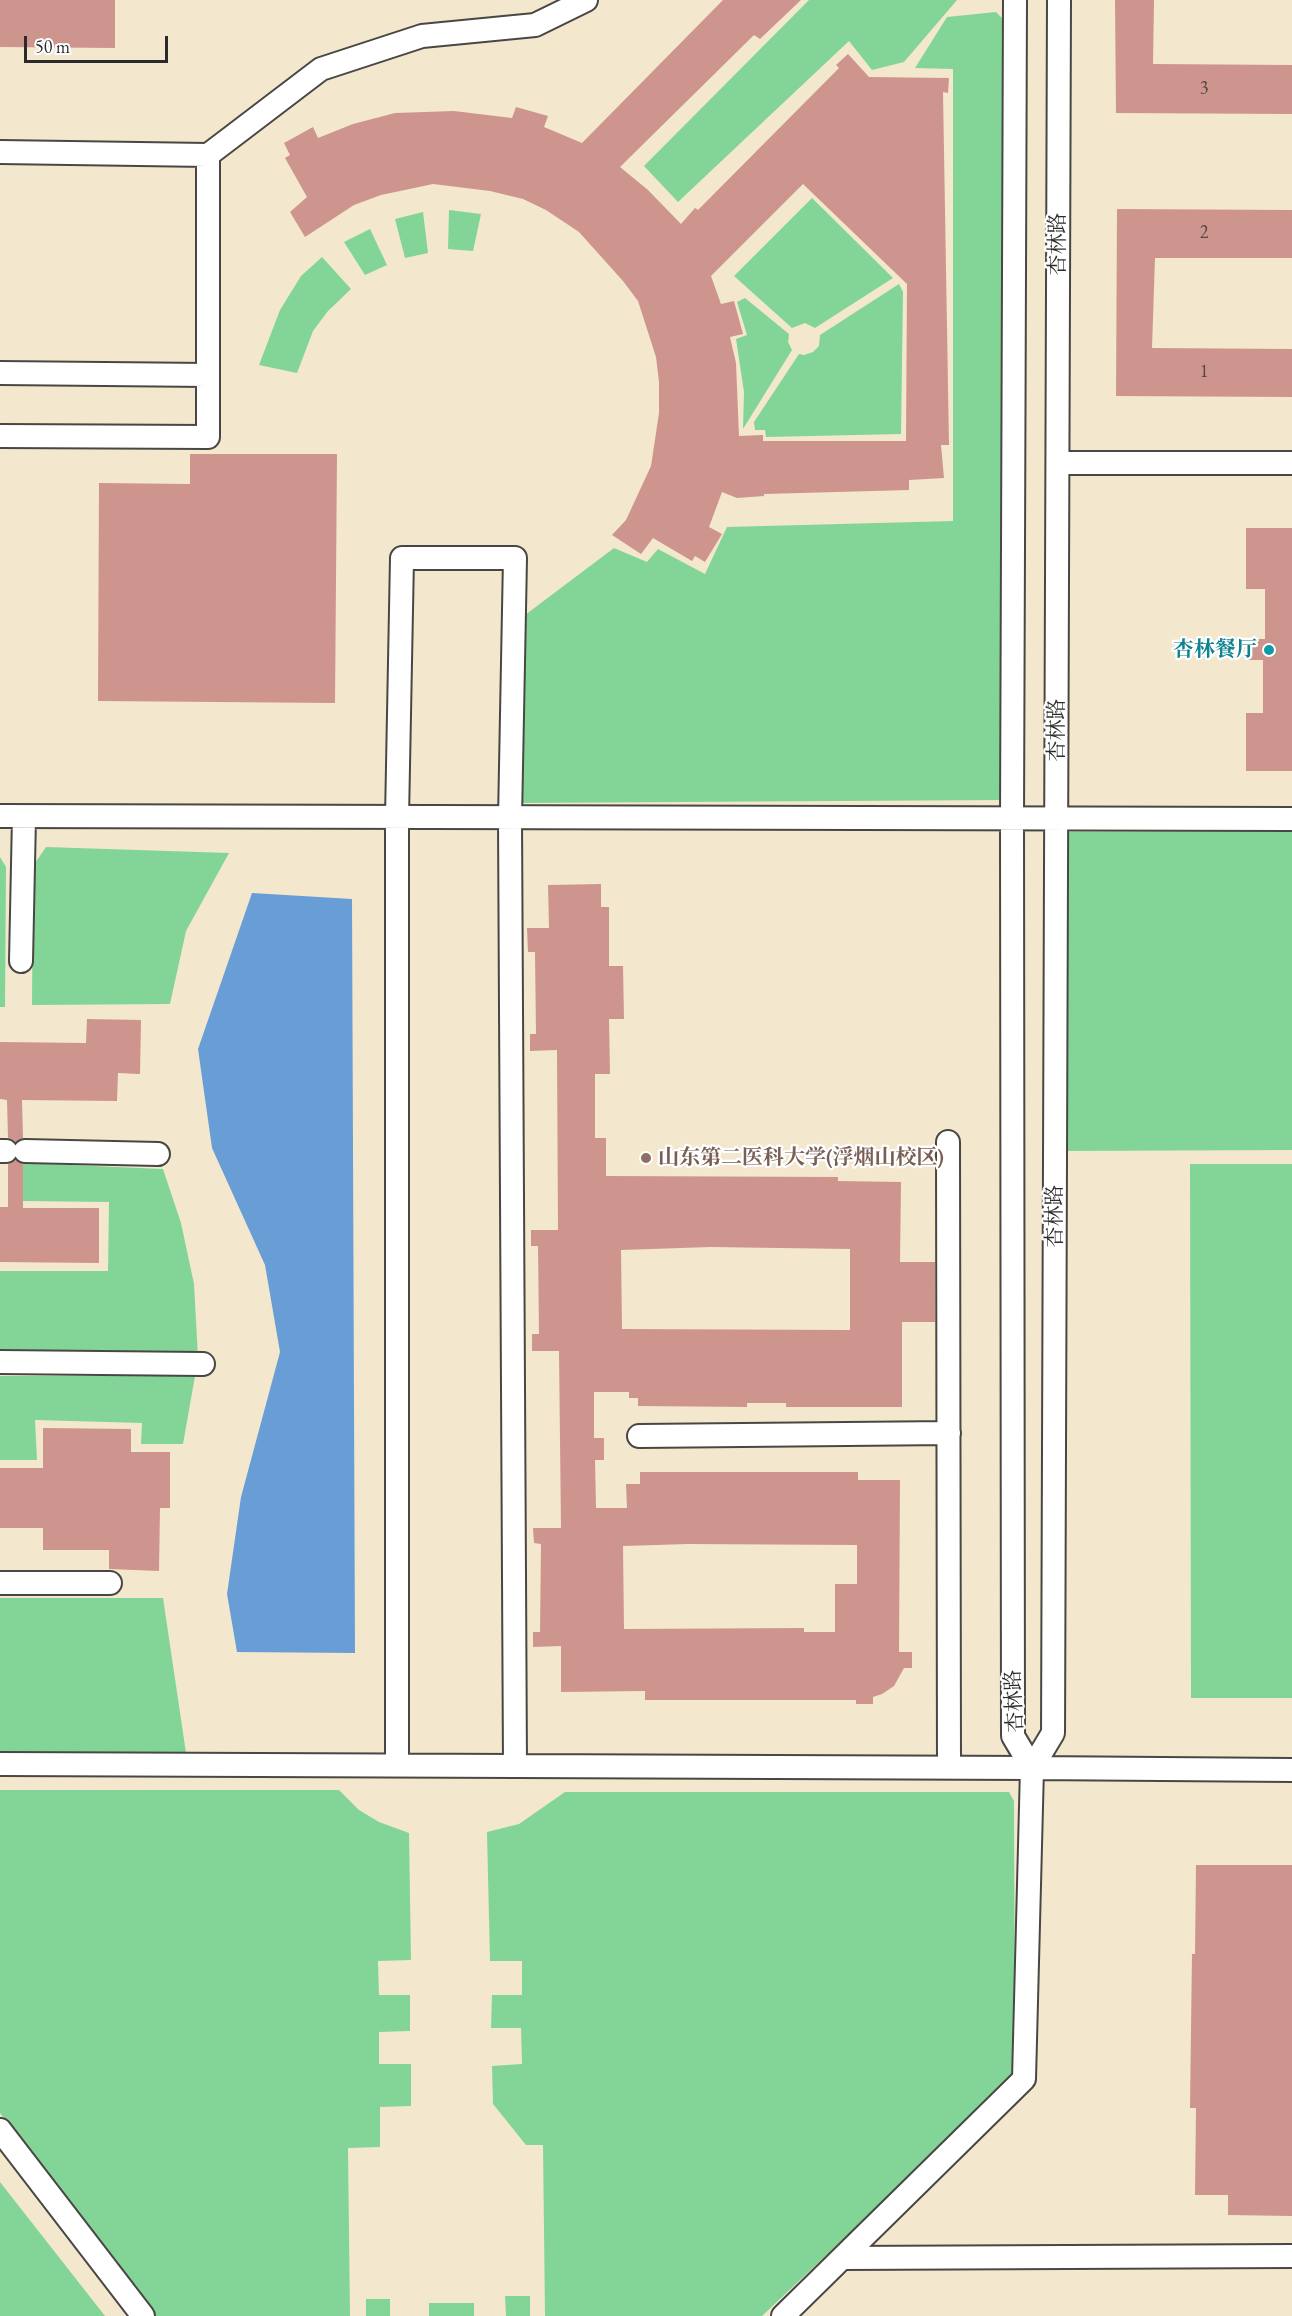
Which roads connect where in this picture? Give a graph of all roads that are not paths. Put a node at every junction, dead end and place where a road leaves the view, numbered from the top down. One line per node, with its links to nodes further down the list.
1 (586, 0): 5 (lane)
2 (1015, 0): 15 (lane, 杏林路)
3 (1059, 0): 9 (lane, 杏林路)
4 (0, 152): 5 (lane)
5 (208, 154): 7 (lane)
6 (0, 373): 7 (lane)
7 (208, 375): 8 (lane)
8 (0, 436)
9 (1058, 463): 10 (lane); 16 (lane, 杏林路)
10 (1292, 463)
11 (0, 816): 12 (lane)
12 (24, 817): 13 (lane); 18 (lane)
13 (397, 818): 14 (lane); 14 (lane); 29 (lane)
14 (510, 819): 15 (lane); 30 (lane)
15 (1012, 819): 16 (lane); 32 (lane, 杏林路)
16 (1056, 819): 17 (lane); 32 (lane, 杏林路)
17 (1292, 819)
18 (21, 961)
19 (948, 1142): 24 (lane)
20 (10, 1151): 21 (lane)
21 (158, 1154)
22 (0, 1362): 23 (lane)
23 (203, 1364)
24 (949, 1433): 25 (lane); 31 (lane)
25 (639, 1436)
26 (0, 1583): 27 (lane)
27 (110, 1583)
28 (0, 1764): 29 (lane)
29 (397, 1765): 30 (lane)
30 (515, 1765): 31 (lane)
31 (950, 1767): 32 (lane)
32 (1032, 1768): 33 (lane); 36 (lane)
33 (1292, 1770)
34 (0, 2130): 37 (lane)
35 (1292, 2256): 36 (lane)
36 (842, 2258): 38 (lane)
37 (143, 2316)
38 (783, 2316)

